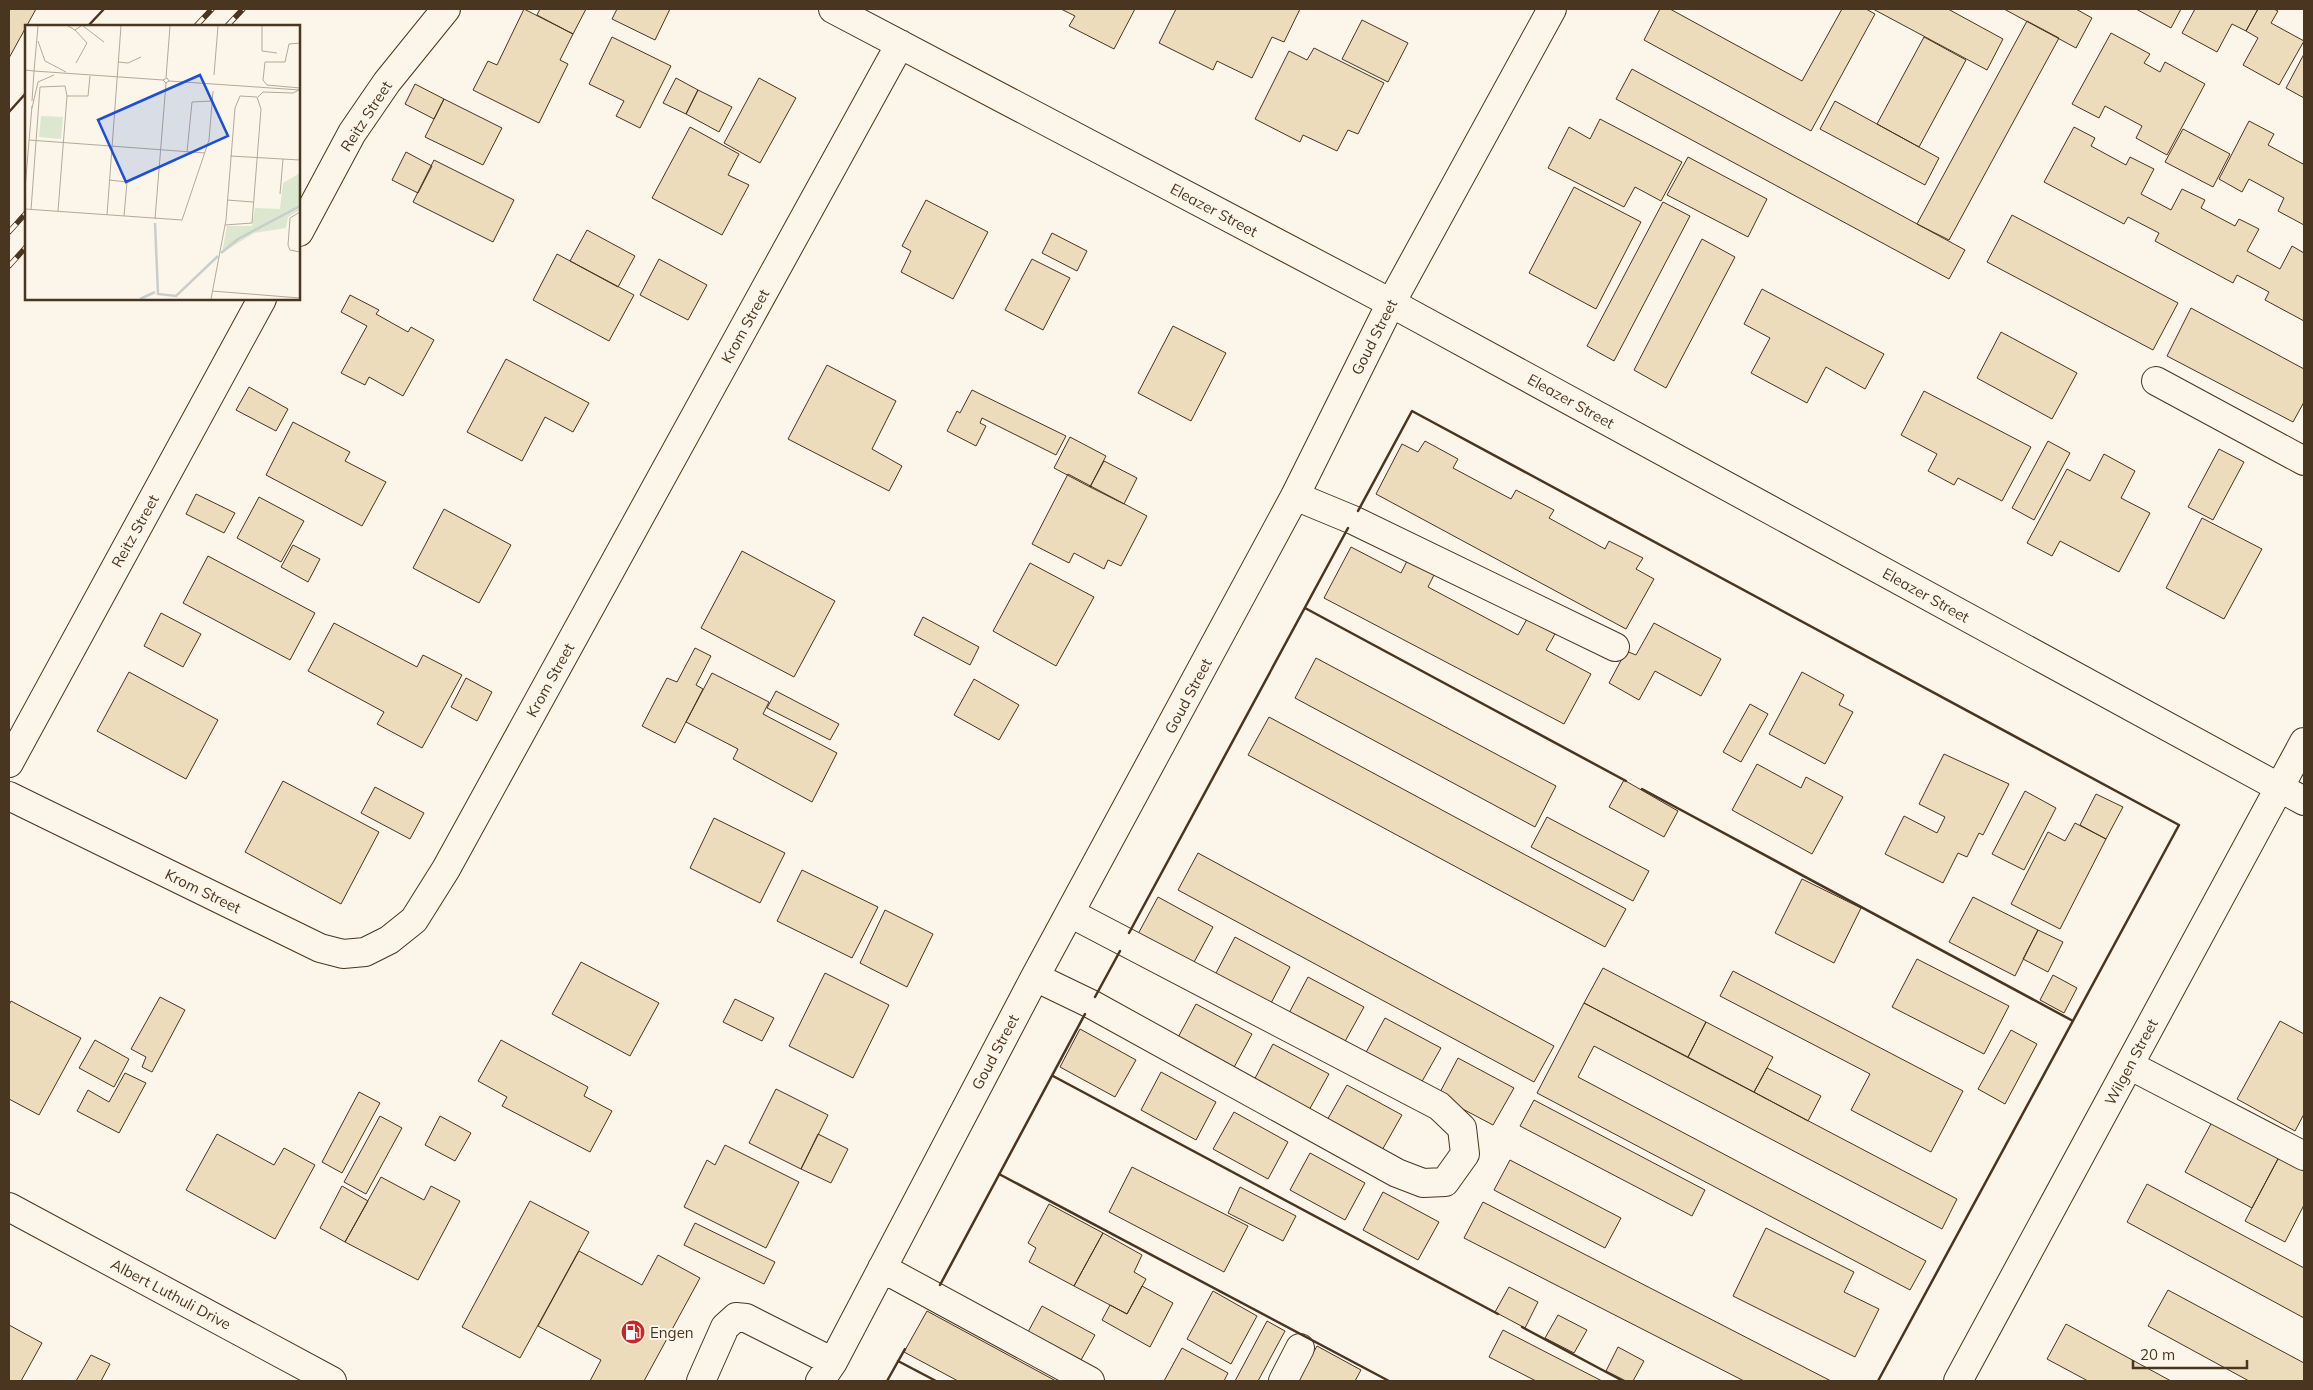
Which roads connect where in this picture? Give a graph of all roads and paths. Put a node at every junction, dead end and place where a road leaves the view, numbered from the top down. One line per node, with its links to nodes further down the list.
1 (446, 9): 5 (street, Reitz Street)
2 (834, 9): 4 (street, Eleazer Street)
3 (1552, 9): 7 (street, Goud Street)
4 (900, 44): 7 (street, Eleazer Street); 15 (street, Krom Street)
5 (300, 230)
6 (261, 300): 13 (street, Reitz Street)
7 (1390, 303): 10 (street, Goud Street); 14 (street, Eleazer Street)
8 (2156, 381): 9 (street)
9 (2304, 461)
10 (1295, 496): 11 (street); 17 (street, Goud Street)
11 (1615, 647)
12 (2304, 742): 14 (street, Wilgen Street)
13 (9, 763)
14 (2280, 788): 16 (street, Eleazer Street); 19 (street, Wilgen Street)
15 (9, 796)
16 (2304, 801)
17 (1070, 913): 18 (street, Goud Street); 18 (street)
18 (1035, 977): 22 (street, Goud Street)
19 (2129, 1065): 20 (street); 29 (street, Wilgen Street)
20 (2304, 1156)
21 (9, 1207): 25 (street, Albert Luthuli Drive)
22 (882, 1268): 24 (street, Goud Street); 27 (street)
23 (1300, 1348): 28 (street)
24 (826, 1371): 26 (street)
25 (332, 1381)
26 (701, 1381)
27 (1090, 1381)
28 (1283, 1381)
29 (1958, 1381)

